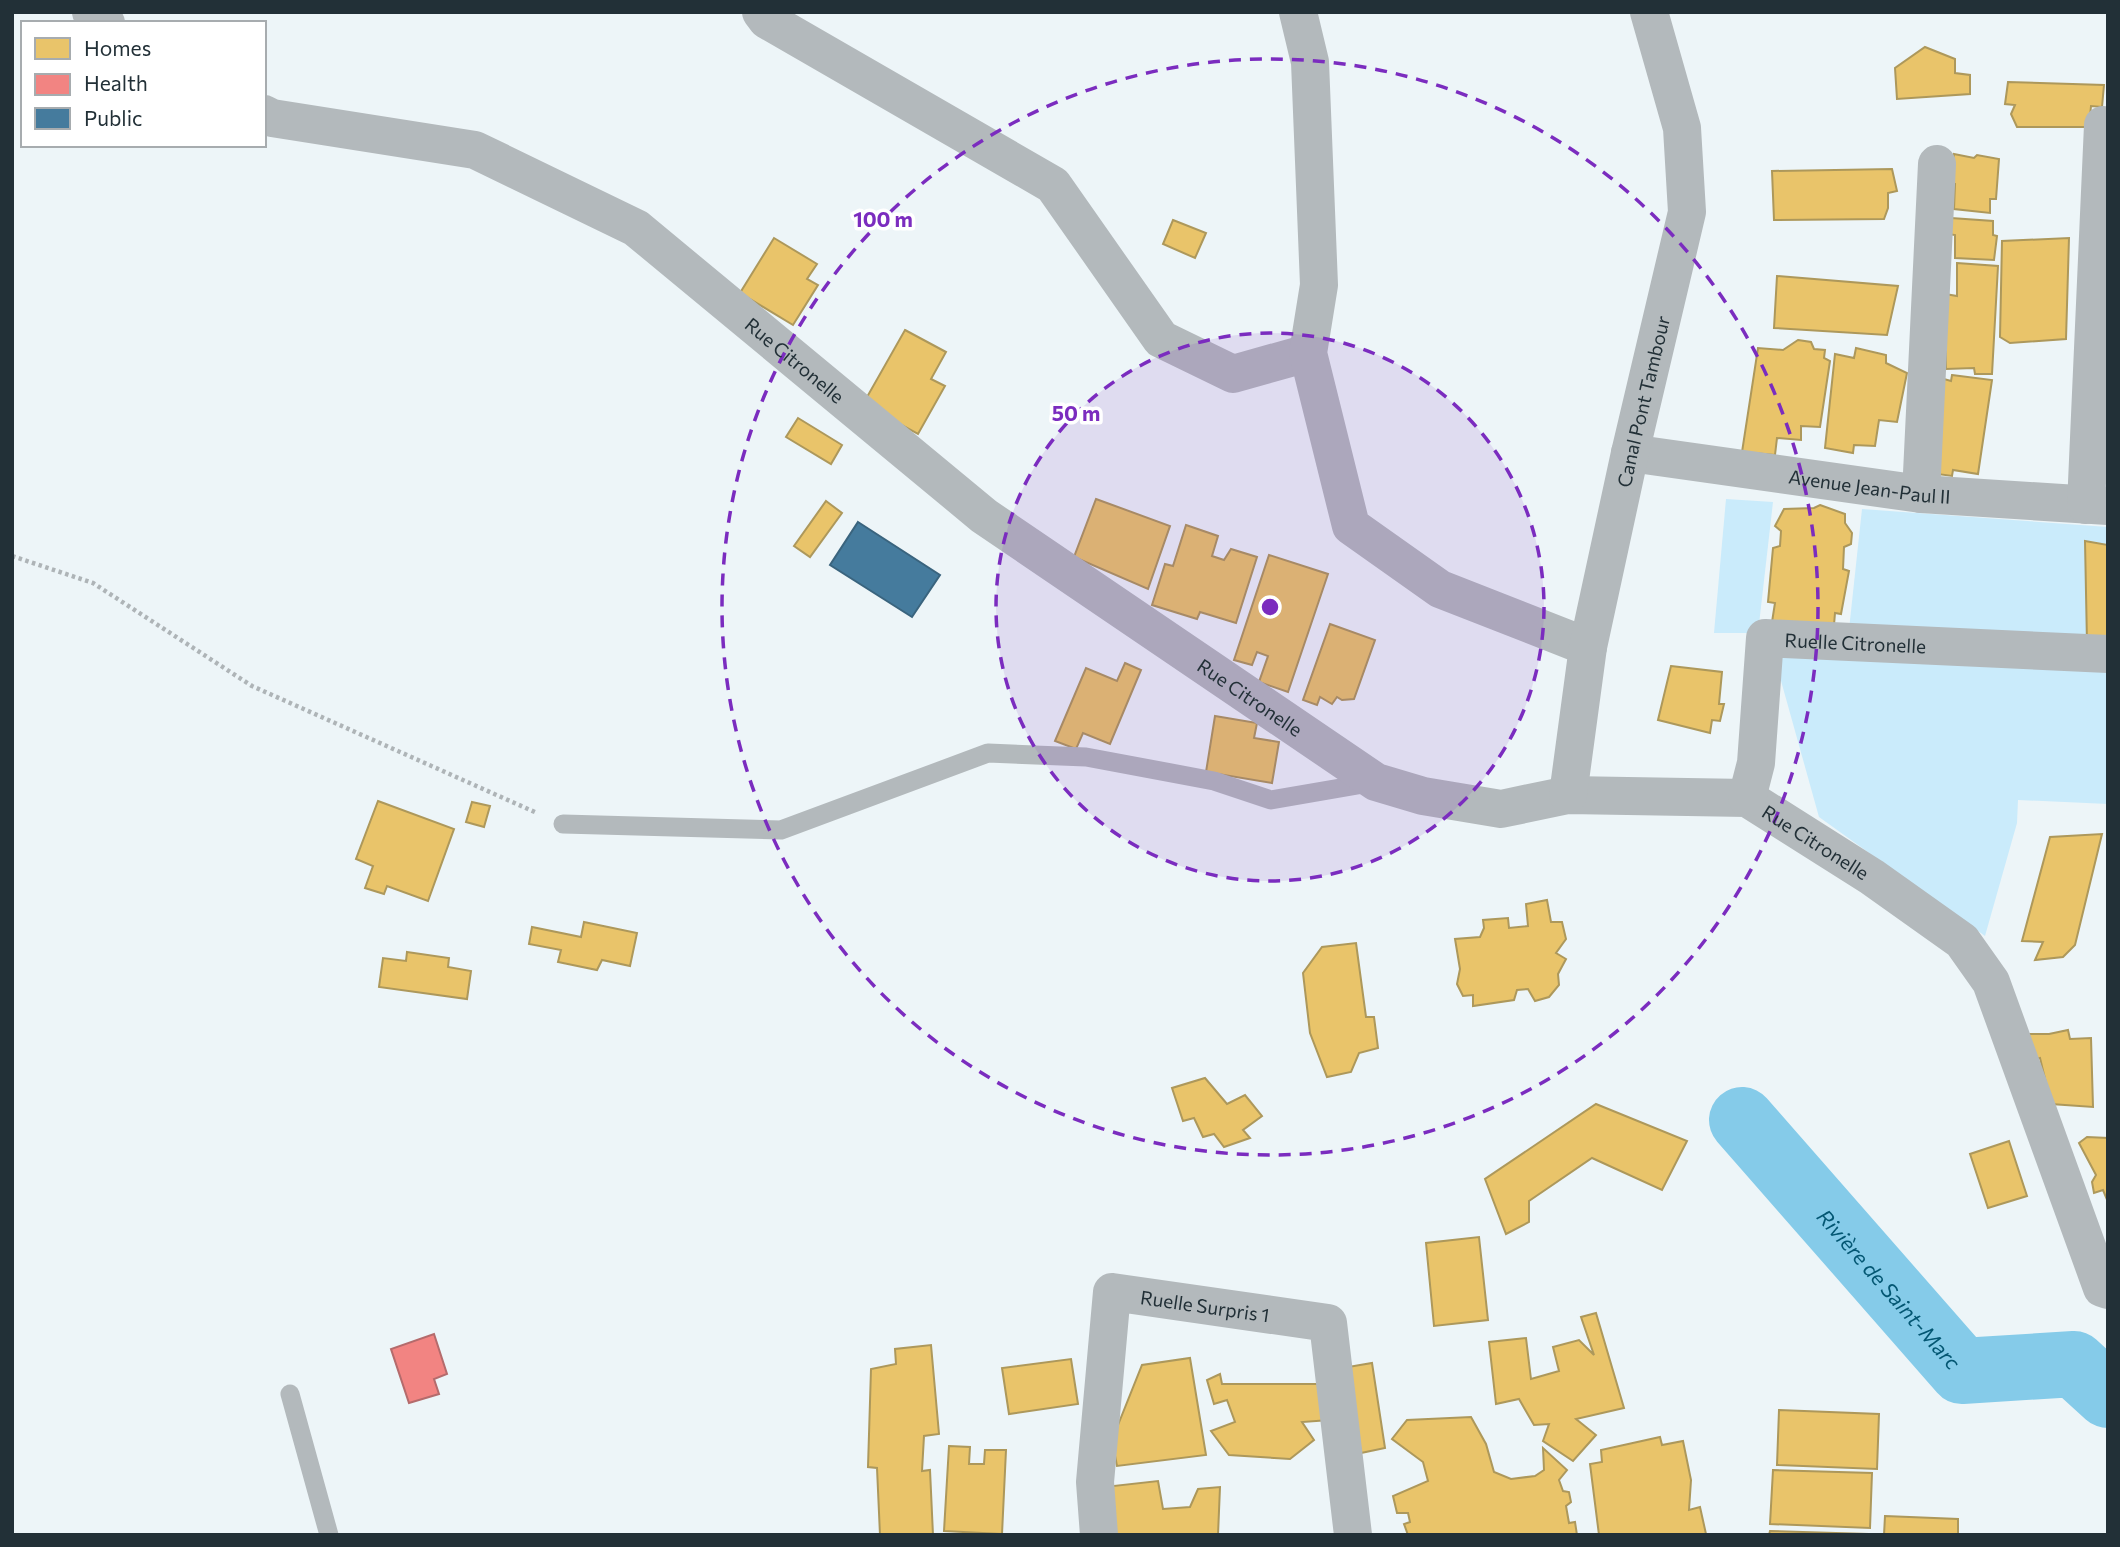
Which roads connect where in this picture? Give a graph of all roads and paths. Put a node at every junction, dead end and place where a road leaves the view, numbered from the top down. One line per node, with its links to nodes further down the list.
1 (761, 12): 7 (street)
2 (1297, 12): 7 (street)
3 (1649, 12): 8 (street, Canal Pont Tambour)
4 (266, 115): 14 (street, Rue Citronelle)
5 (2103, 125): 10 (street)
6 (1937, 164): 9 (street)
7 (1308, 353): 12 (street)
8 (1630, 453): 9 (street, Avenue Jean-Paul II); 12 (street, Canal Pont Tambour)
9 (1921, 494): 10 (street, Avenue Jean-Paul II)
10 (2097, 505)
11 (12, 556): 17 (path)
12 (1588, 647): 15 (street, Canal Pont Tambour)
13 (2108, 654): 16 (street, Ruelle Citronelle)
14 (1376, 782): 15 (street, Rue Citronelle); 17 (lane)
15 (1567, 795): 16 (street, Rue Citronelle)
16 (1746, 798): 18 (street, Rue Citronelle)
17 (563, 824)
18 (2108, 1290)
19 (290, 1394): 20 (lane)
20 (329, 1535)
21 (1099, 1535): 22 (street, Ruelle Surpris 1)
22 (1353, 1535)

